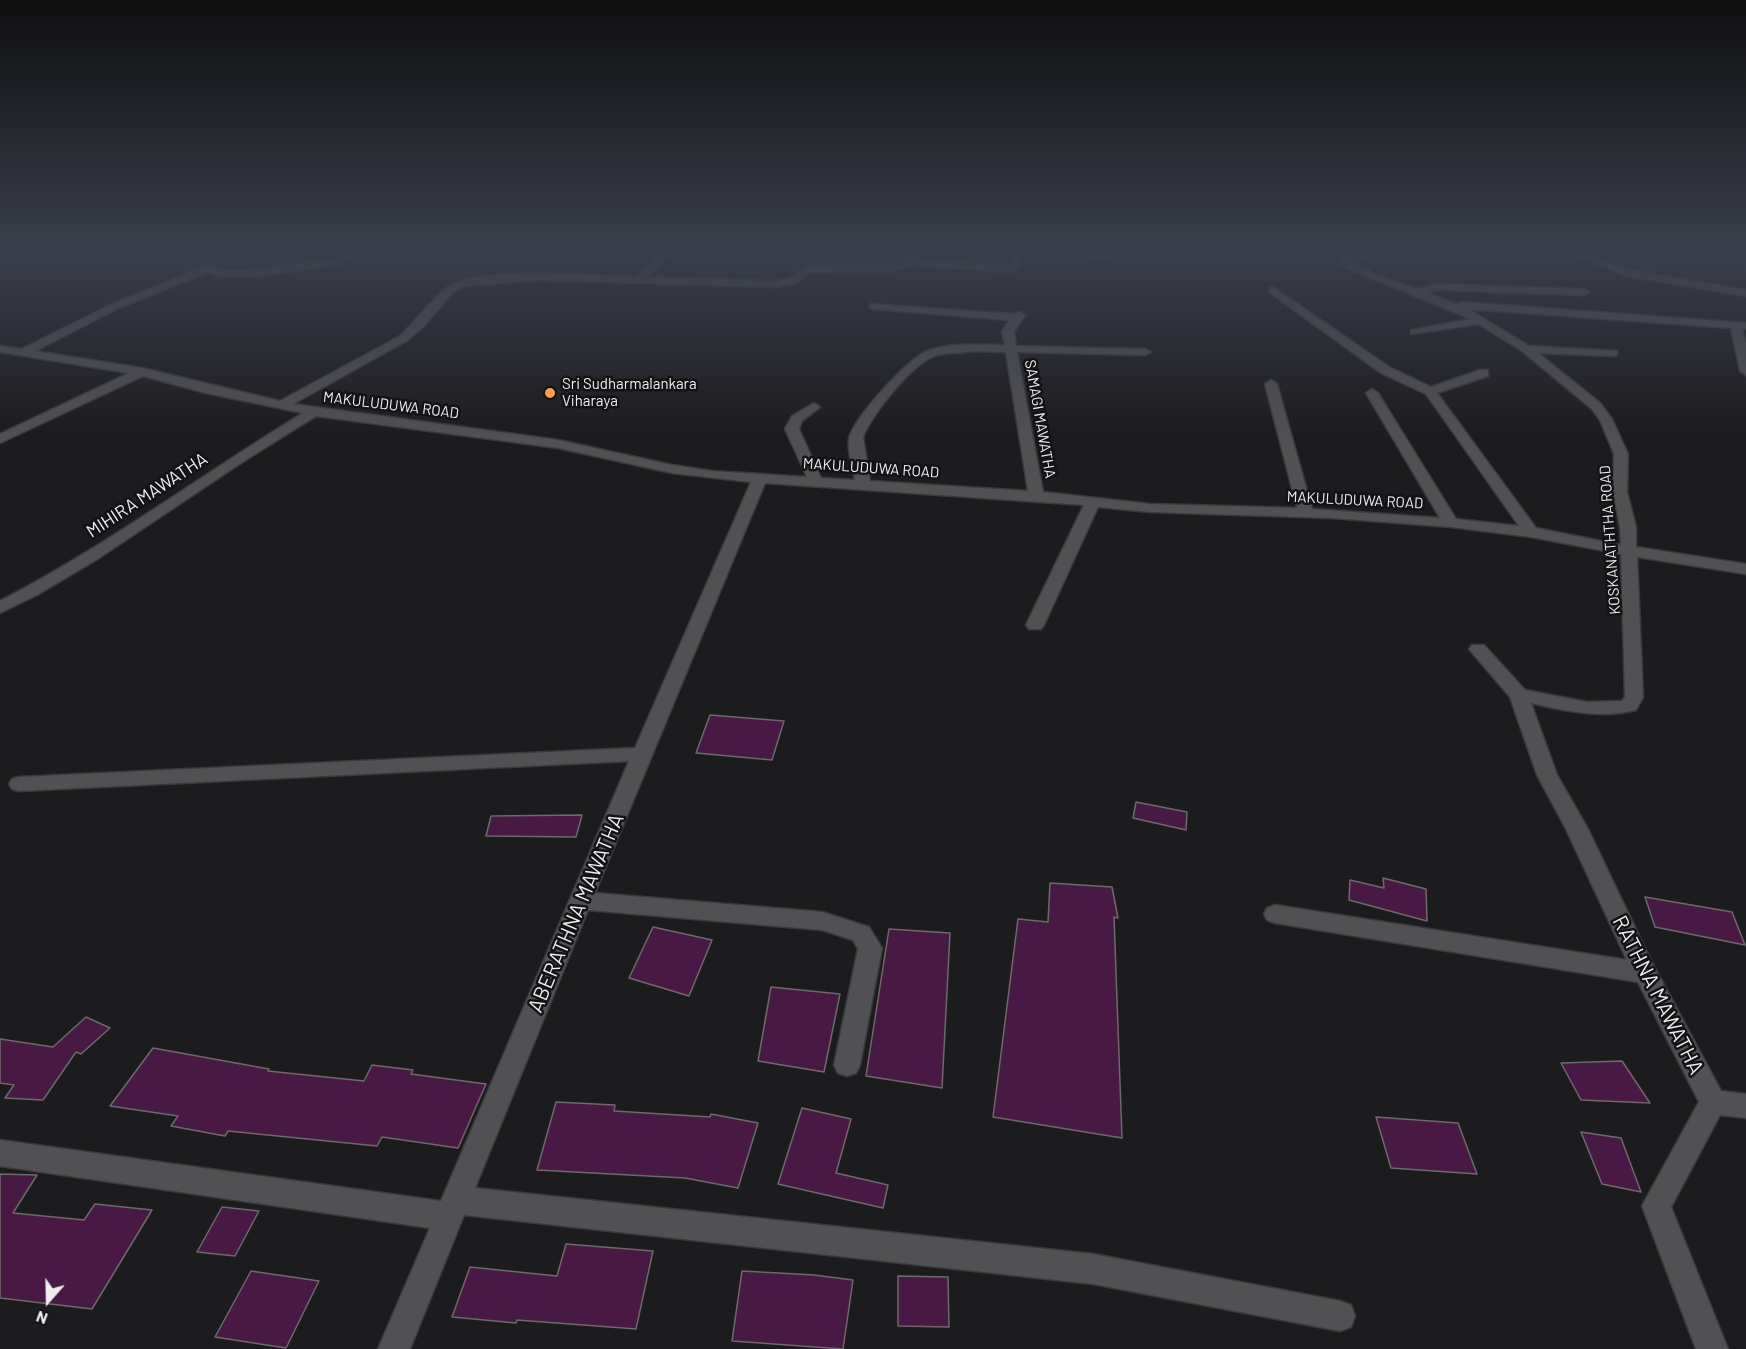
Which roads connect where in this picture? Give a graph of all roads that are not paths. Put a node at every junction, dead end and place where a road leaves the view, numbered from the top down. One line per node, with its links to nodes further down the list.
1 (92, 317): 14 (street)
2 (426, 317): 22 (street)
3 (1018, 317): 10 (street, SAMAGI MAWATHA)
4 (1311, 317): 20 (street)
5 (1475, 317): 7 (street, KOSKANATHTHA ROAD)
6 (1620, 317): 8 (street)
7 (1481, 320): 9 (street); 12 (street, KOSKANATHTHA ROAD)
8 (1741, 326): 16 (street)
9 (1415, 332)
10 (1011, 348): 13 (street); 28 (street); 29 (street, SAMAGI MAWATHA)
11 (0, 349): 14 (street, MAKULUDUWA ROAD)
12 (1526, 349): 15 (street); 34 (street, KOSKANATHTHA ROAD)
13 (1145, 352)
14 (23, 353): 17 (street, MAKULUDUWA ROAD)
15 (1613, 353)
16 (1746, 371)
17 (142, 372): 22 (street, MAKULUDUWA ROAD); 25 (street)
18 (1485, 373): 20 (street)
19 (1271, 384): 31 (street)
20 (1430, 390): 33 (street)
21 (1372, 393): 32 (street)
22 (282, 405): 24 (street, MAKULUDUWA ROAD)
23 (814, 407): 27 (street)
24 (314, 412): 26 (street, MAKULUDUWA ROAD); 36 (street, MIHIRA MAWATHA)
25 (0, 439)
26 (760, 478): 27 (street, MAKULUDUWA ROAD); 40 (street, ABERATHNA MAWATHA)
27 (815, 480): 28 (street, MAKULUDUWA ROAD)
28 (863, 483): 29 (street, MAKULUDUWA ROAD)
29 (1036, 496): 30 (street, MAKULUDUWA ROAD)
30 (1094, 501): 31 (street, MAKULUDUWA ROAD); 37 (street)
31 (1306, 513): 32 (street, MAKULUDUWA ROAD)
32 (1451, 523): 33 (street, MAKULUDUWA ROAD)
33 (1531, 532): 34 (street, MAKULUDUWA ROAD)
34 (1629, 551): 35 (street, MAKULUDUWA ROAD); 39 (street, KOSKANATHTHA ROAD)
35 (1746, 569)
36 (0, 608)
37 (1035, 625)
38 (1478, 649): 39 (street, RATHNA MAWATHA)
39 (1519, 695): 44 (street, RATHNA MAWATHA)
40 (642, 754): 41 (street); 42 (street, ABERATHNA MAWATHA)
41 (19, 784)
42 (581, 901): 45 (street); 49 (street, ABERATHNA MAWATHA)
43 (1275, 914): 44 (street)
44 (1645, 973): 46 (street, RATHNA MAWATHA)
45 (847, 1065)
46 (1713, 1102): 47 (street); 52 (street)
47 (1746, 1106)
48 (0, 1154): 49 (street)
49 (452, 1208): 50 (street); 51 (street, ABERATHNA MAWATHA)
50 (1340, 1316)
51 (394, 1349)
52 (1712, 1349)

